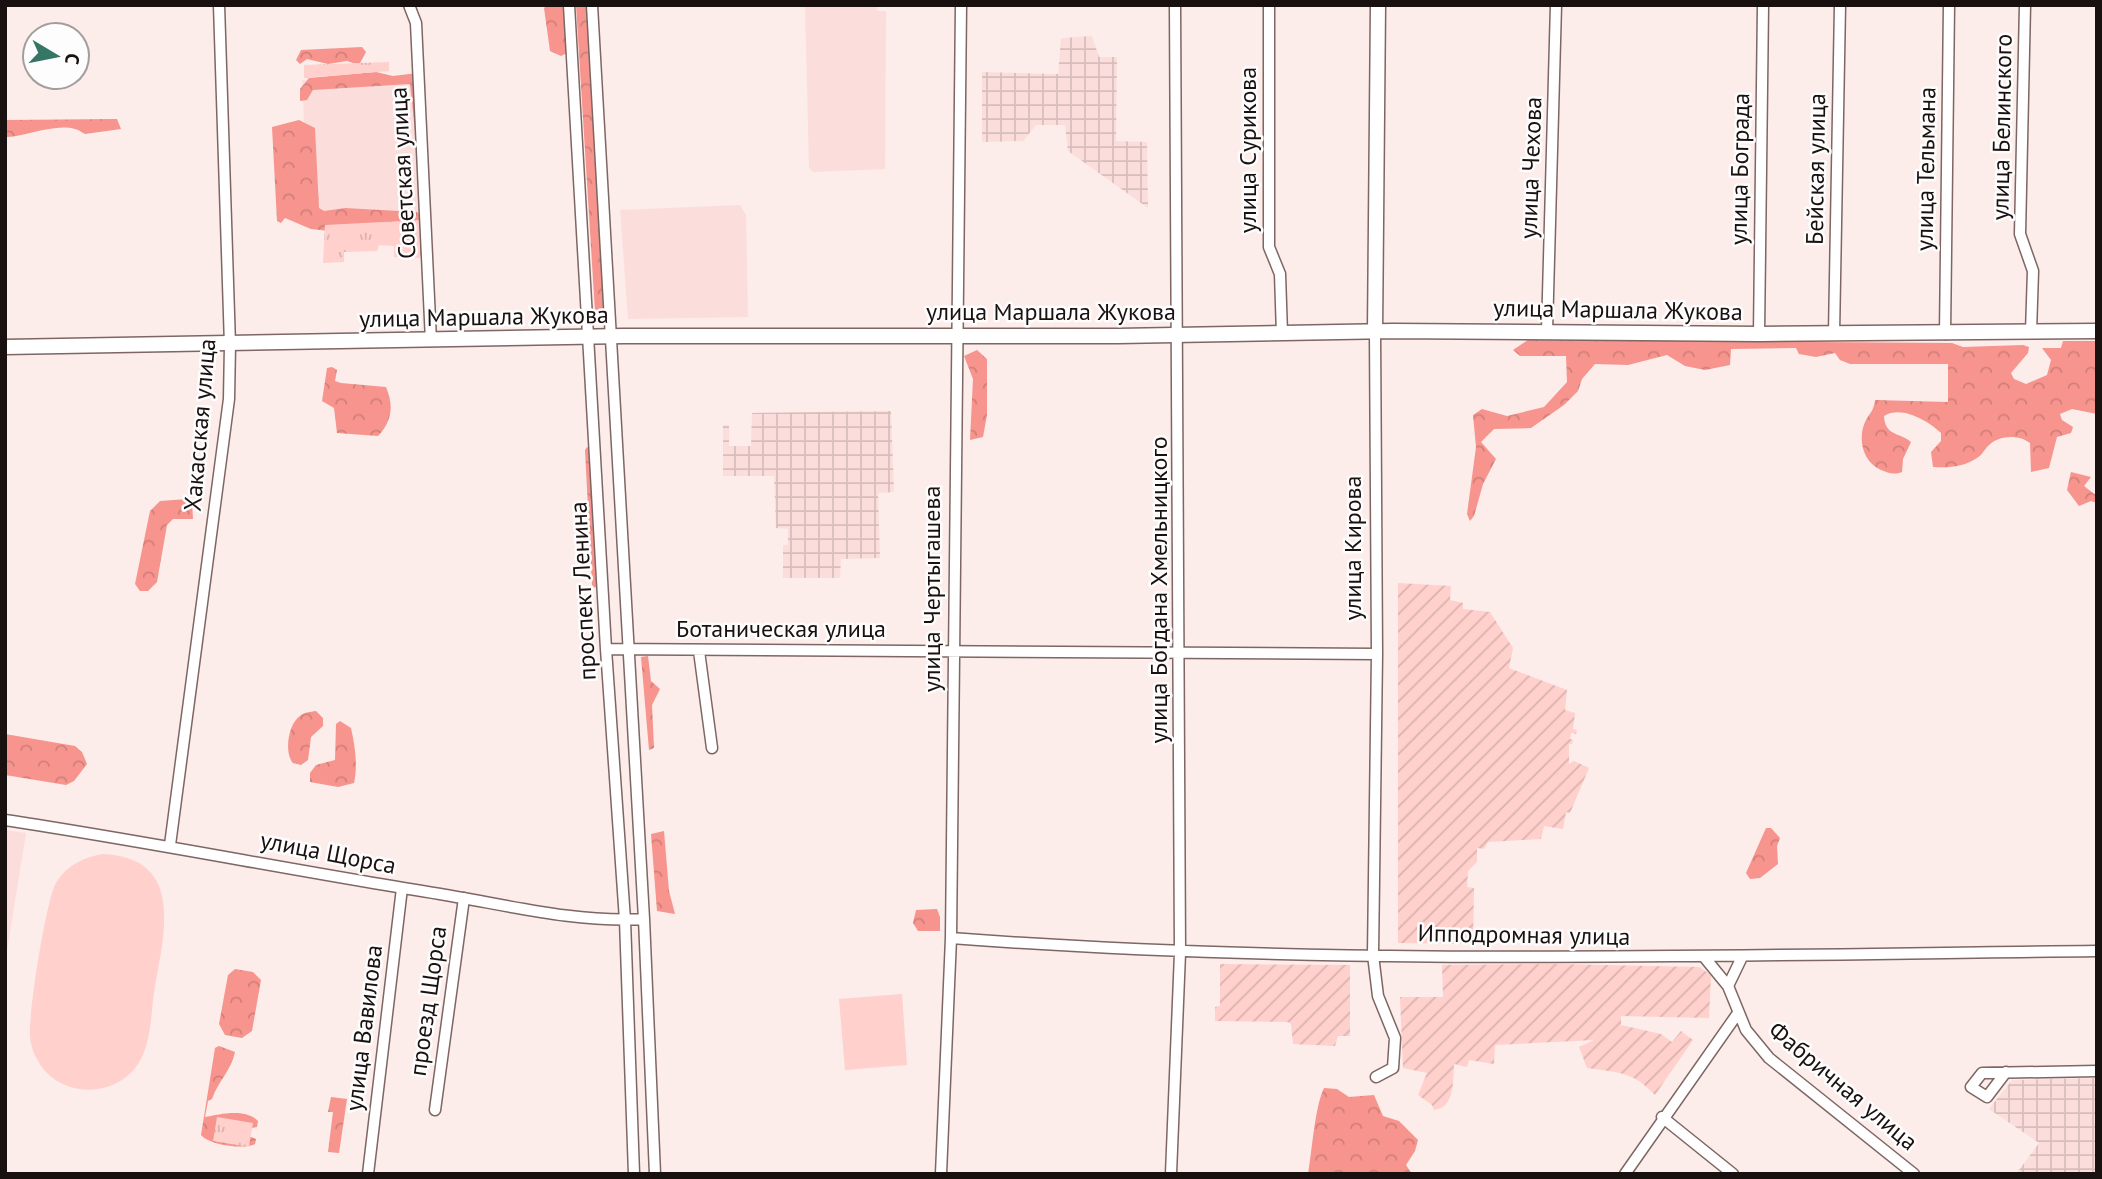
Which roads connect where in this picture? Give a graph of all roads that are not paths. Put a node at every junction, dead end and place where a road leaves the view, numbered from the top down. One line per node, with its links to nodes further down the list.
1 (219, 5): 27 (street, Хакасская улица)
2 (409, 5): 26 (street, Советская улица)
3 (569, 5): 25 (street, проспект Ленина)
4 (592, 5): 24 (street, проспект Ленина)
5 (961, 5): 22 (street, улица Чертыгашева)
6 (1175, 5): 23 (street, улица Богдана Хмельницкого)
7 (1269, 5): 18 (street, улица Сурикова)
8 (1378, 5): 16 (main road, улица Кирова)
9 (1556, 5): 14 (street, улица Чехова)
10 (1763, 5): 19 (street, улица Бограда)
11 (1840, 5): 20 (street, Бейская улица)
12 (1949, 5): 21 (street, улица Тельмана)
13 (2025, 5): 17 (street, улица Белинского)
14 (1547, 331): 16 (main road, улица Маршала Жукова); 19 (main road, улица Маршала Жукова)
15 (2097, 331): 17 (main road, улица Маршала Жукова)
16 (1375, 332): 18 (main road, улица Маршала Жукова); 34 (street, улица Кирова)
17 (2031, 332): 21 (main road, улица Маршала Жукова)
18 (1282, 334): 23 (main road, улица Маршала Жукова)
19 (1759, 334): 20 (main road, улица Маршала Жукова)
20 (1834, 334): 21 (main road, улица Маршала Жукова)
21 (1945, 334)
22 (956, 335): 23 (main road, улица Маршала Жукова); 24 (main road, улица Маршала Жукова); 32 (street, улица Чертыгашева)
23 (1178, 335): 33 (street, улица Богдана Хмельницкого)
24 (613, 336): 25 (main road, улица Маршала Жукова); 30 (street, проспект Ленина)
25 (589, 337): 26 (main road, улица Маршала Жукова); 29 (street, проспект Ленина)
26 (431, 341): 27 (main road, улица Маршала Жукова)
27 (230, 345): 28 (main road, улица Маршала Жукова); 37 (street, Хакасская улица)
28 (5, 347)
29 (606, 649): 30 (street, Ботаническая улица); 41 (street, проспект Ленина)
30 (628, 649): 31 (street, Ботаническая улица); 40 (street, проспект Ленина)
31 (699, 651): 32 (street, Ботаническая улица); 35 (street)
32 (953, 651): 33 (street, Ботаническая улица); 42 (street, улица Чертыгашева)
33 (1180, 653): 34 (street, Ботаническая улица); 44 (street, улица Богдана Хмельницкого)
34 (1377, 654): 45 (street, улица Кирова)
35 (712, 748)
36 (5, 820): 37 (street, улица Щорса)
37 (170, 845): 38 (street, улица Щорса)
38 (402, 888): 39 (street, улица Щорса); 55 (street, улица Вавилова)
39 (464, 898): 41 (street, улица Щорса); 53 (street, проезд Щорса)
40 (645, 919): 41 (street, улица Щорса); 57 (street, проспект Ленина)
41 (625, 920): 56 (street, проспект Ленина)
42 (951, 938): 44 (street, Ипподромная улица); 58 (street, улица Чертыгашева)
43 (2097, 951): 46 (street, Ипподромная улица)
44 (1180, 953): 45 (street, Ипподромная улица); 59 (street, улица Богдана Хмельницкого)
45 (1373, 954): 47 (street, Ипподромная улица); 52 (street, улица Кирова)
46 (1742, 957): 47 (street, Ипподромная улица); 48 (street)
47 (1705, 958): 48 (street, Фабричная улица)
48 (1728, 986): 49 (street, Фабричная улица)
49 (1738, 1013): 54 (street); 62 (street, Фабричная улица)
50 (2097, 1071): 51 (street)
51 (2006, 1072)
52 (1376, 1077)
53 (435, 1110)
54 (1662, 1118): 60 (street); 61 (street)
55 (368, 1174)
56 (634, 1174)
57 (654, 1174)
58 (941, 1174)
59 (1171, 1174)
60 (1625, 1174)
61 (1733, 1174)
62 (1914, 1174)

